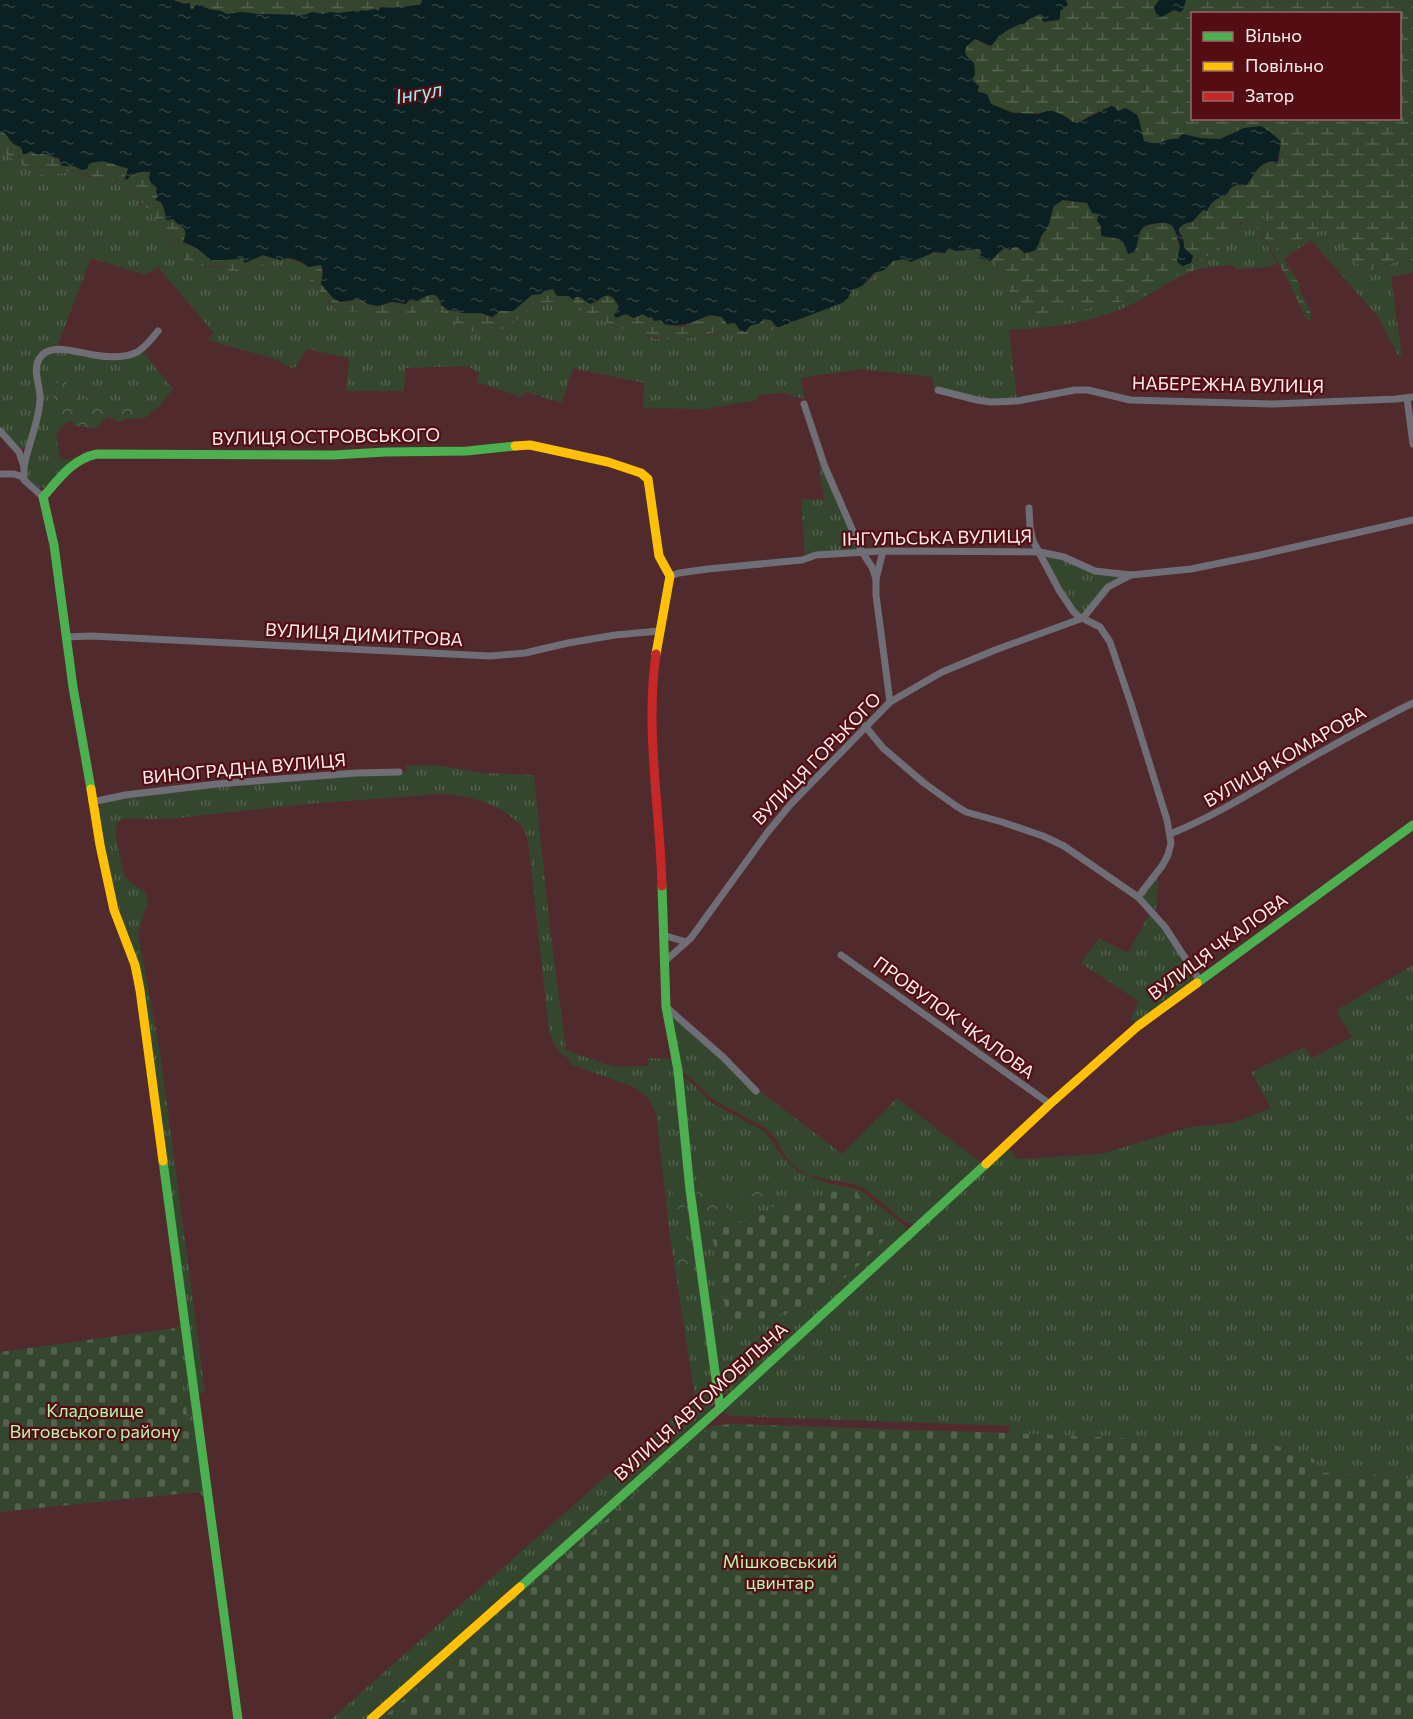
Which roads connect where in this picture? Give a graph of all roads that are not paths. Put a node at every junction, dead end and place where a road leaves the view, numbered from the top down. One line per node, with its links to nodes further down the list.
1 (158, 331): 7 (street)
2 (938, 390): 3 (street, НАБЕРЕЖНА ВУЛИЦЯ)
3 (1410, 398): 6 (street)
4 (804, 404): 14 (street)
5 (0, 431): 7 (street)
6 (1413, 444)
7 (24, 467): 9 (street)
8 (0, 474): 9 (street)
9 (23, 477): 10 (street)
10 (43, 497): 17 (street, ВУЛИЦЯ ОСТРОВСЬКОГО); 23 (street)
11 (1029, 508): 15 (street)
12 (1413, 520): 16 (street, ІНГУЛЬСЬКА ВУЛИЦЯ)
13 (883, 551): 14 (street, ІНГУЛЬСЬКА ВУЛИЦЯ); 15 (street, ІНГУЛЬСЬКА ВУЛИЦЯ); 18 (street)
14 (862, 552): 17 (street, ІНГУЛЬСЬКА ВУЛИЦЯ); 18 (street)
15 (1040, 552): 16 (street, ІНГУЛЬСЬКА ВУЛИЦЯ); 20 (street)
16 (1131, 574): 19 (street)
17 (670, 576): 22 (street)
18 (876, 579): 24 (street)
19 (1098, 600): 20 (street); 21 (street)
20 (1083, 618): 21 (street); 24 (street, ВУЛИЦЯ ГОРЬКОГО)
21 (1100, 627): 30 (street)
22 (659, 631): 23 (street, ВУЛИЦЯ ДИМИТРОВА); 32 (street)
23 (66, 637): 28 (street)
24 (890, 702): 26 (street, ВУЛИЦЯ ГОРЬКОГО)
25 (1413, 703): 30 (street, ВУЛИЦЯ КОМАРОВА)
26 (865, 726): 31 (street); 33 (street, ВУЛИЦЯ ГОРЬКОГО)
27 (399, 772): 28 (street, ВИНОГРАДНА ВУЛИЦЯ)
28 (92, 802): 41 (street)
29 (1413, 825): 36 (street, ВУЛИЦЯ ЧКАЛОВА)
30 (1170, 834): 31 (street)
31 (1138, 897): 36 (street)
32 (663, 935): 33 (street); 35 (street)
33 (686, 942): 35 (street, ВУЛИЦЯ ГОРЬКОГО)
34 (841, 955): 39 (street, ПРОВУЛОК ЧКАЛОВА)
35 (664, 962): 37 (street)
36 (1200, 981): 39 (street, ВУЛИЦЯ ЧКАЛОВА)
37 (666, 1007): 38 (street); 40 (street)
38 (756, 1091)
39 (1050, 1104): 40 (street, ВУЛИЦЯ АВТОМОБІЛЬНА)
40 (720, 1408): 42 (street, ВУЛИЦЯ АВТОМОБІЛЬНА)
41 (238, 1719)
42 (371, 1719)

